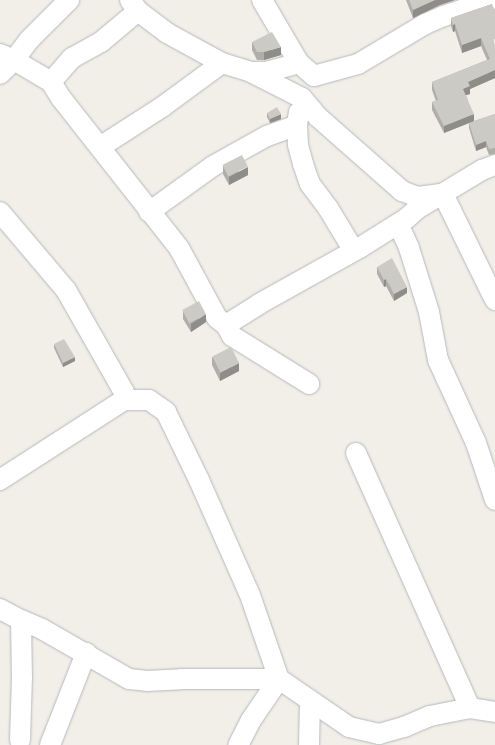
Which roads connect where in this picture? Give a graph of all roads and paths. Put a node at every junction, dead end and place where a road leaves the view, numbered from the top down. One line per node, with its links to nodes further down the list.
1 (69, 0): 5 (street)
2 (262, 0): 7 (street)
3 (490, 0): 7 (street)
4 (134, 6): 6 (street); 10 (street)
5 (7, 57): 9 (street); 10 (street)
6 (222, 63): 8 (street); 13 (street)
7 (299, 63): 8 (street)
8 (251, 72): 11 (street)
9 (0, 74)
10 (51, 82): 13 (street)
11 (302, 98): 12 (street); 15 (street)
12 (297, 125): 17 (street); 19 (street)
13 (100, 147): 17 (street)
14 (495, 165): 15 (street)
15 (443, 194): 18 (street); 20 (street)
16 (0, 212): 23 (street)
17 (150, 212): 21 (street)
18 (398, 224): 19 (street); 26 (street)
19 (354, 251): 21 (street)
20 (493, 288)
21 (226, 325): 22 (street)
22 (309, 384)
23 (124, 400): 25 (street); 30 (street)
24 (356, 453): 32 (street)
25 (0, 480)
26 (495, 500)
27 (0, 609): 28 (street)
28 (21, 620): 29 (street); 34 (street)
29 (86, 653): 30 (street); 35 (street)
30 (279, 679): 31 (street); 36 (street)
31 (310, 702): 32 (street); 37 (street)
32 (470, 708): 33 (street)
33 (495, 712)
34 (20, 740)
35 (50, 745)
36 (238, 745)
37 (309, 745)

